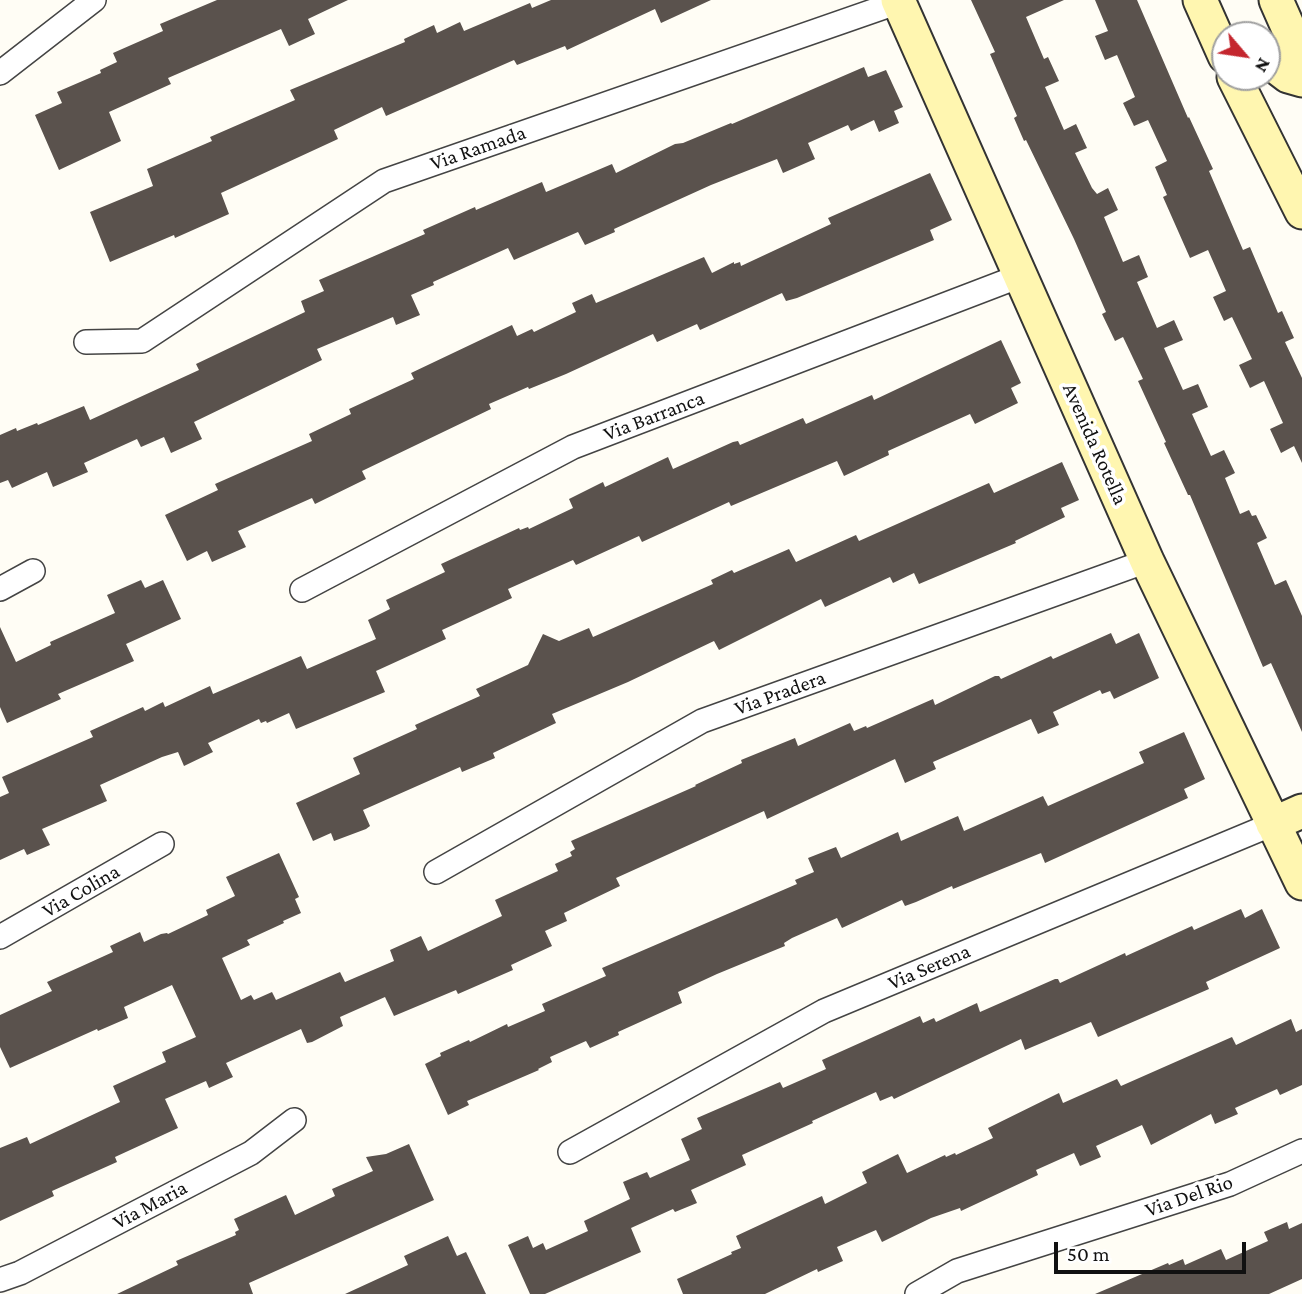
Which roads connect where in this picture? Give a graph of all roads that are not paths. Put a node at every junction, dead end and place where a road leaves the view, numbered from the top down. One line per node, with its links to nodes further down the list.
1 (94, 0): 8 (street)
2 (1200, 0): 5 (street)
3 (1276, 0): 6 (street)
4 (898, 1): 12 (street, Avenida Rotella); 13 (street, Via Ramada)
5 (1211, 22)
6 (1302, 59)
7 (1281, 71): 9 (street)
8 (0, 73)
9 (1302, 80)
10 (1241, 91): 11 (street)
11 (1302, 212)
12 (1020, 276): 14 (street, Avenida Rotella); 17 (street, Via Barranca)
13 (86, 342)
14 (1147, 561): 18 (street, Avenida Rotella); 20 (street, Via Pradera)
15 (33, 571): 16 (street)
16 (0, 589)
17 (302, 590)
18 (1287, 818): 21 (street, Avenida Rotella); 25 (street, Via Serena)
19 (162, 844): 22 (street, Via Colina)
20 (436, 872)
21 (1302, 883)
22 (0, 937)
23 (294, 1120): 26 (street, Via Maria)
24 (1302, 1151): 27 (street, Via Del Rio)
25 (570, 1152)
26 (0, 1279)
27 (917, 1294)

